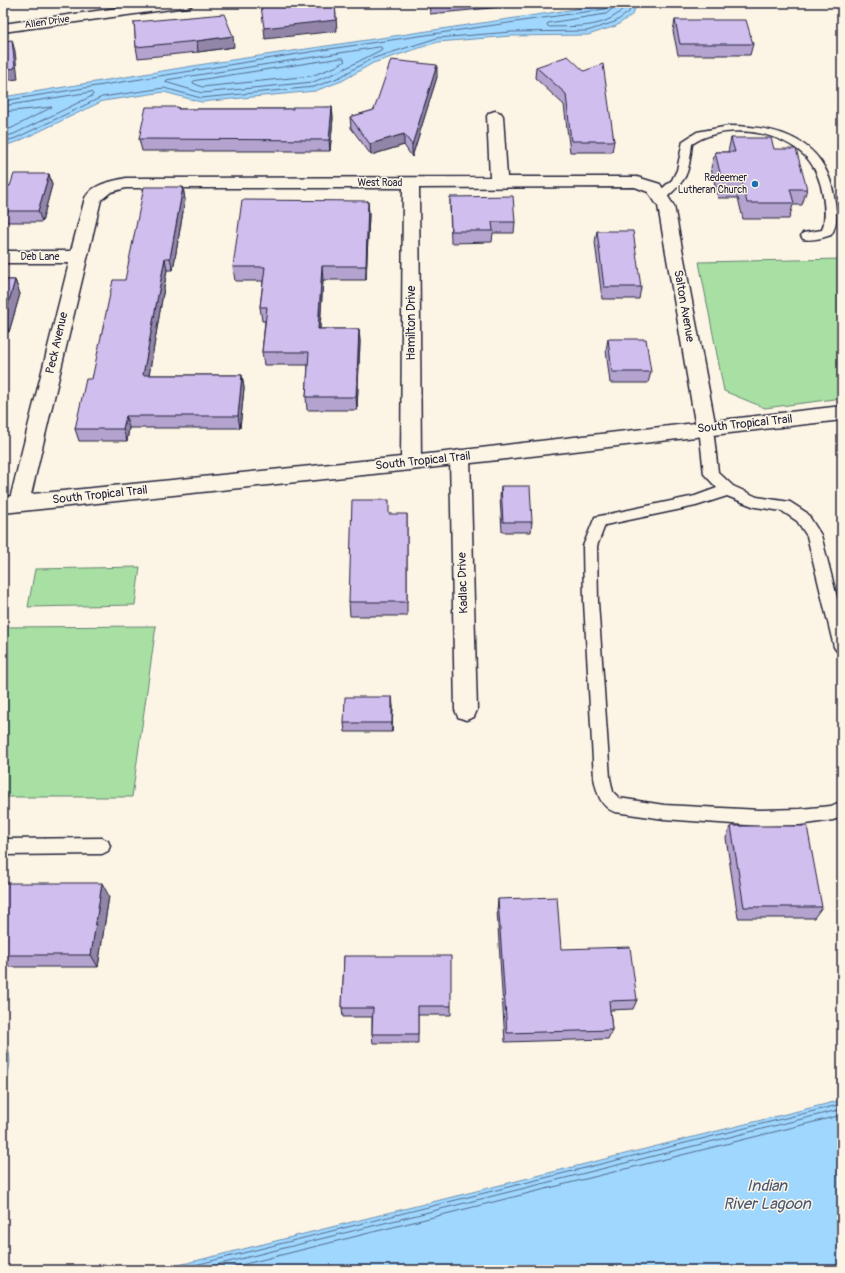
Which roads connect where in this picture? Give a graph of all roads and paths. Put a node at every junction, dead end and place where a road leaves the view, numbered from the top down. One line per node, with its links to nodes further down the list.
1 (186, 3): 2 (street, Allen Drive)
2 (3, 28)
3 (495, 116): 5 (street)
4 (411, 182): 5 (street, West Road); 6 (street, West Road); 14 (street, Hamilton Drive)
5 (499, 182): 7 (street, West Road)
6 (105, 188): 10 (street, Peck Avenue)
7 (657, 192): 8 (lane); 12 (street, Salton Avenue)
8 (807, 236)
9 (3, 257): 10 (street, Deb Lane)
10 (78, 257): 16 (street, Peck Avenue)
11 (842, 413): 12 (street, South Tropical Trail)
12 (706, 428): 13 (street, South Tropical Trail); 15 (lane)
13 (460, 457): 14 (street, South Tropical Trail); 18 (street, Kadlac Drive)
14 (411, 463): 16 (street, South Tropical Trail)
15 (728, 490): 17 (lane); 19 (lane)
16 (11, 504)
17 (842, 647)
18 (466, 710)
19 (842, 808)
20 (102, 846): 21 (lane)
21 (3, 847)

